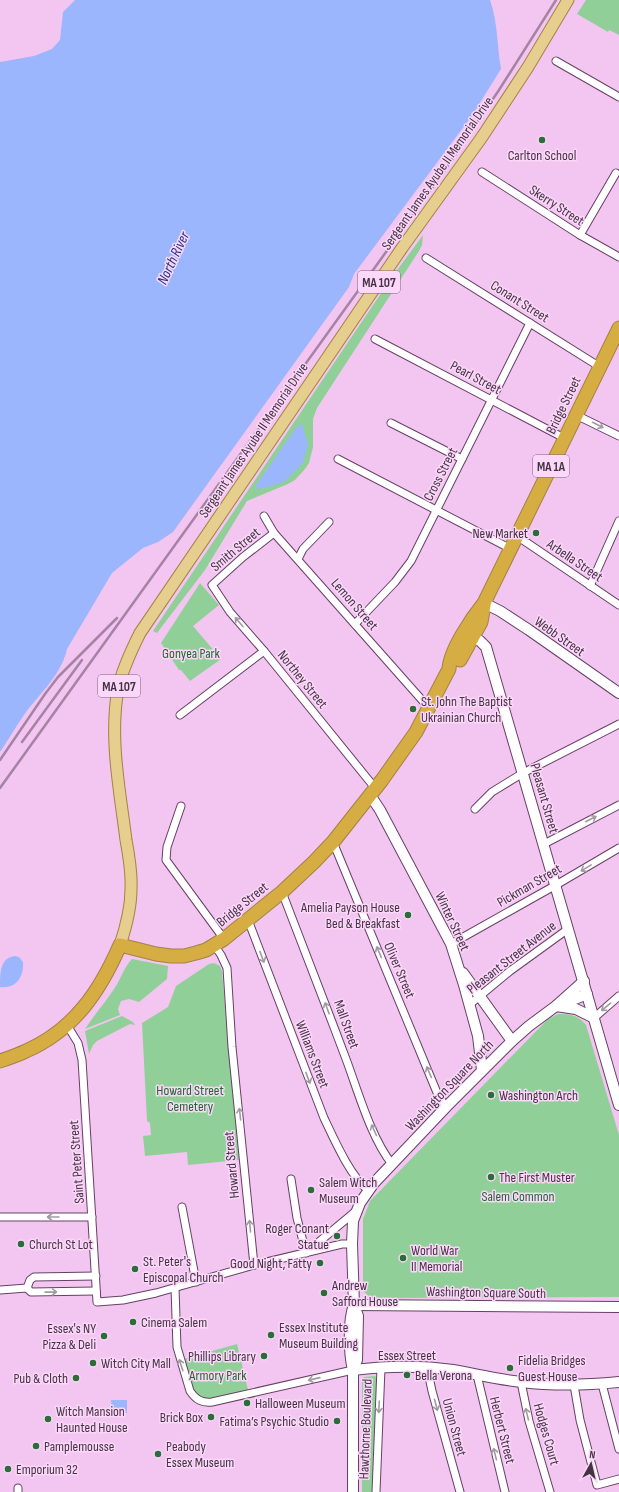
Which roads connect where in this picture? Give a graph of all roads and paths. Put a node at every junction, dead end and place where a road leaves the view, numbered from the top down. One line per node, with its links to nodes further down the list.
1 (568, 0): 53 (main road, Sergeant James Ayube II Memorial Drive / MA 107)
2 (556, 61): 3 (street)
3 (619, 97)
4 (482, 172): 6 (street, Skerry Street)
5 (616, 173): 6 (street)
6 (580, 235): 7 (street, Skerry Street)
7 (619, 257)
8 (426, 258): 9 (street, Conant Street)
9 (530, 323): 12 (street, Conant Street); 13 (street, Cross Street)
10 (619, 330): 12 (highway, Bridge Street / MA 1A)
11 (375, 339): 13 (street, Pearl Street)
12 (600, 367): 14 (highway, Bridge Street / MA 1A)
13 (492, 399): 17 (street, Pearl Street); 19 (street, Cross Street)
14 (576, 414): 16 (street, one-way to 16); 17 (highway, Bridge Street / MA 1A)
15 (391, 423): 19 (street)
16 (619, 436)
17 (564, 438): 25 (highway, Bridge Street / MA 1A)
18 (338, 459): 20 (street)
19 (462, 459): 20 (street, Cross Street)
20 (436, 511): 26 (street); 32 (street, Cross Street)
21 (264, 516): 24 (street, Lemon Street)
22 (619, 521): 29 (street)
23 (329, 522): 27 (street)
24 (274, 533): 27 (street, Lemon Street); 28 (street, Smith Street)
25 (517, 536): 26 (highway, Bridge Street / MA 1A); 29 (street, Arbella Street)
26 (511, 549): 30 (highway, Bridge Street / MA 1A)
27 (298, 559): 32 (street, Lemon Street)
28 (212, 585): 34 (street, Northey Street, one-way to 28)
29 (590, 586): 31 (street, Arbella Street)
30 (484, 603): 33 (highway, Bridge Street / MA 1A); 35 (main road, Webb Street)
31 (619, 605)
32 (355, 624): 36 (street, Lemon Street)
33 (468, 635): 36 (highway, Bridge Street / MA 1A); 39 (main road, Pleasant Street)
34 (264, 651): 37 (street); 40 (street, Northey Street)
35 (619, 693)
36 (429, 708): 40 (highway, Bridge Street / MA 1A)
37 (180, 715)
38 (619, 724): 39 (street)
39 (523, 773): 43 (street); 45 (main road, Pleasant Street)
40 (373, 792): 44 (highway, Bridge Street); 52 (main road, Winter Street)
41 (619, 805): 45 (street, one-way to 41)
42 (181, 806): 51 (street, Howard Street)
43 (476, 809)
44 (333, 842): 48 (highway, Bridge Street); 67 (street, Oliver Street, one-way to 44)
45 (544, 844): 47 (main road, Pleasant Street)
46 (619, 848): 47 (street, Pickman Street, one-way to 47)
47 (556, 886): 50 (main road, Pleasant Street); 52 (street, Pickman Street)
48 (282, 892): 49 (highway, Bridge Street); 68 (street, Mall Street, one-way to 48)
49 (248, 920): 51 (highway, Bridge Street); 70 (street, Williams Street, one-way to 70)
50 (568, 929): 55 (main road, Pleasant Street); 57 (street, Pleasant Street Avenue)
51 (219, 942): 53 (highway, Bridge Street); 77 (street, Howard Street, one-way to 51)
52 (451, 944): 54 (main road, Winter Street)
53 (120, 945): 62 (highway, MA 107)
54 (457, 964): 57 (main road); 59 (main road, Winter Street)
55 (584, 982): 56 (main road, Pleasant Street); 60 (main road, Washington Square North)
56 (587, 994): 60 (main road, Washington Square North); 61 (main road, Pleasant Street)
57 (480, 996): 59 (street, Pleasant Street Avenue); 63 (main road)
58 (619, 996): 61 (street, one-way to 61)
59 (470, 1005): 65 (main road, Winter Street)
60 (556, 1006): 61 (main road); 63 (main road, Washington Square North)
61 (594, 1018): 66 (main road, Pleasant Street)
62 (67, 1025): 64 (highway, MA 107); 74 (street, Saint Peter Street)
63 (512, 1041): 65 (main road, Washington Square North)
64 (0, 1061)
65 (482, 1070): 67 (main road, Washington Square North)
66 (618, 1098)
67 (446, 1107): 68 (main road, Washington Square North)
68 (392, 1164): 70 (main road, Washington Square North)
69 (291, 1179): 76 (street)
70 (368, 1190): 72 (main road, Washington Square North)
71 (182, 1206): 79 (street)
72 (356, 1211): 75 (main road, Washington Square North); 76 (street)
73 (0, 1217): 74 (street, one-way to 73)
74 (92, 1217): 78 (street, Saint Peter Street)
75 (352, 1244): 76 (street); 84 (main road, Washington Square North)
76 (306, 1253): 77 (street)
77 (254, 1265): 79 (street)
78 (96, 1276): 80 (street); 83 (street, Saint Peter Street)
79 (196, 1282): 81 (street)
80 (27, 1288): 82 (street); 83 (street, one-way to 83)
81 (175, 1288): 83 (street, Saint Peter Street); 88 (street, Essex Street, one-way to 81)
82 (0, 1290)
83 (96, 1291)
84 (354, 1305): 85 (main road, Washington Square South); 88 (main road, Hawthorne Boulevard)
85 (619, 1306)
86 (427, 1367): 87 (main road, Essex Street); 89 (main road, Essex Street); 98 (street, Union Street, one-way to 98)
87 (381, 1368): 88 (main road, Essex Street); 97 (street, Hawthorne Boulevard, one-way to 97)
88 (353, 1370): 96 (main road, Hawthorne Boulevard)
89 (477, 1374): 90 (main road, Essex Street); 99 (street, Herbert Street, one-way to 89)
90 (521, 1382): 93 (main road, Essex Street); 100 (street, Hodges Court, one-way to 90)
91 (619, 1382): 92 (main road, Essex Street)
92 (602, 1384): 93 (main road, Essex Street); 94 (street)
93 (574, 1385): 95 (street)
94 (619, 1449)
95 (619, 1479)
96 (353, 1492)
97 (376, 1492)
98 (460, 1492)
99 (505, 1492)
100 (550, 1492)

